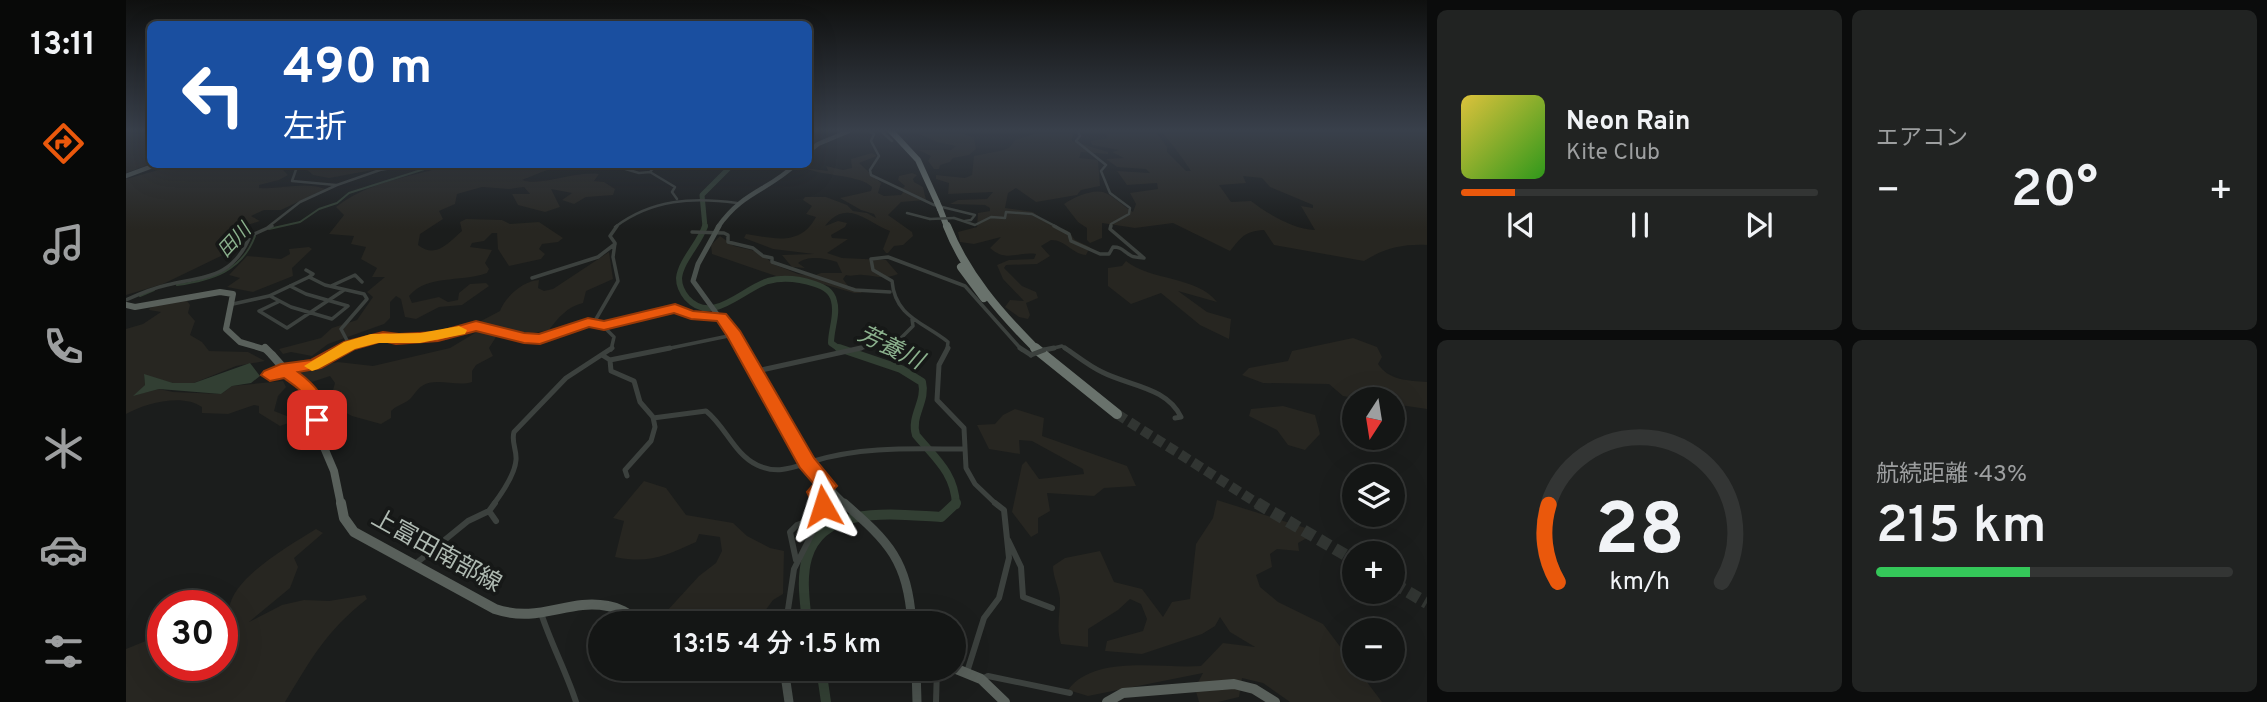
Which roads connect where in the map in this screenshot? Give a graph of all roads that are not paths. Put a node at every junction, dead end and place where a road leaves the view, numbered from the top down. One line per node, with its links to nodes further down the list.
1 (874, 164): 18 (street)
2 (916, 164): 45 (highway)
3 (1104, 164): 18 (street)
4 (147, 168): 13 (main road)
5 (297, 168): 14 (street)
6 (391, 168): 14 (street)
7 (616, 168): 11 (street)
8 (628, 168): 12 (street)
9 (654, 168): 12 (street)
10 (792, 168): 16 (main road)
11 (612, 169)
12 (650, 172): 15 (street)
13 (126, 176)
14 (337, 185): 32 (street)
15 (677, 199): 16 (street); 21 (street)
16 (737, 203): 20 (main road)
17 (907, 213): 18 (street, bridge)
18 (961, 221)
19 (692, 232): 20 (street)
20 (713, 232): 29 (street); 36 (main road)
21 (615, 243): 24 (street); 38 (street)
22 (306, 270): 23 (street)
23 (309, 277): 26 (street); 27 (street)
24 (532, 278)
25 (362, 282): 27 (street)
26 (290, 286): 30 (street); 31 (street)
27 (331, 286): 28 (street)
28 (345, 290): 31 (street); 40 (street)
29 (891, 292): 37 (street); 47 (street, bridge)
30 (269, 296): 33 (street); 34 (street)
31 (328, 301): 35 (street); 35 (street)
32 (126, 302): 34 (main road)
33 (279, 302): 35 (street); 35 (street)
34 (233, 304): 43 (main road, 上富田南部線, bridge)
35 (310, 312)
36 (720, 315): 38 (street); 39 (main road)
37 (912, 318): 44 (street); 48 (street)
38 (604, 326): 40 (street); 41 (street)
39 (734, 334): 42 (street); 44 (main road)
40 (350, 346): 43 (street)
41 (602, 355): 42 (street); 52 (street)
42 (610, 360): 46 (street)
43 (287, 372): 57 (main road, 上富田南部線)
44 (755, 372): 49 (main road)
45 (1117, 414)
46 (653, 418): 49 (street); 50 (street)
47 (1175, 418)
48 (964, 449): 49 (street); 55 (street)
49 (807, 463): 51 (main road)
50 (627, 476)
51 (827, 486): 53 (street); 61 (main road)
52 (489, 511): 54 (street); 57 (street)
53 (822, 516): 56 (street); 56 (street)
54 (496, 521)
55 (1007, 539): 58 (street); 63 (street)
56 (796, 560): 60 (street)
57 (414, 566): 62 (main road, 上富田南部線)
58 (1052, 608)
59 (624, 611): 62 (main road, 上富田南部線)
60 (788, 611)
61 (912, 611)
62 (541, 614): 69 (street)
63 (967, 673): 64 (main road)
64 (981, 680): 68 (street); 73 (main road)
65 (786, 681): 70 (main road)
66 (916, 681): 71 (main road)
67 (937, 681): 72 (street)
68 (1070, 694)
69 (576, 702)
70 (789, 702)
71 (917, 702)
72 (936, 702)
73 (1005, 702)
74 (1107, 702): 75 (main road)
75 (1275, 702)

